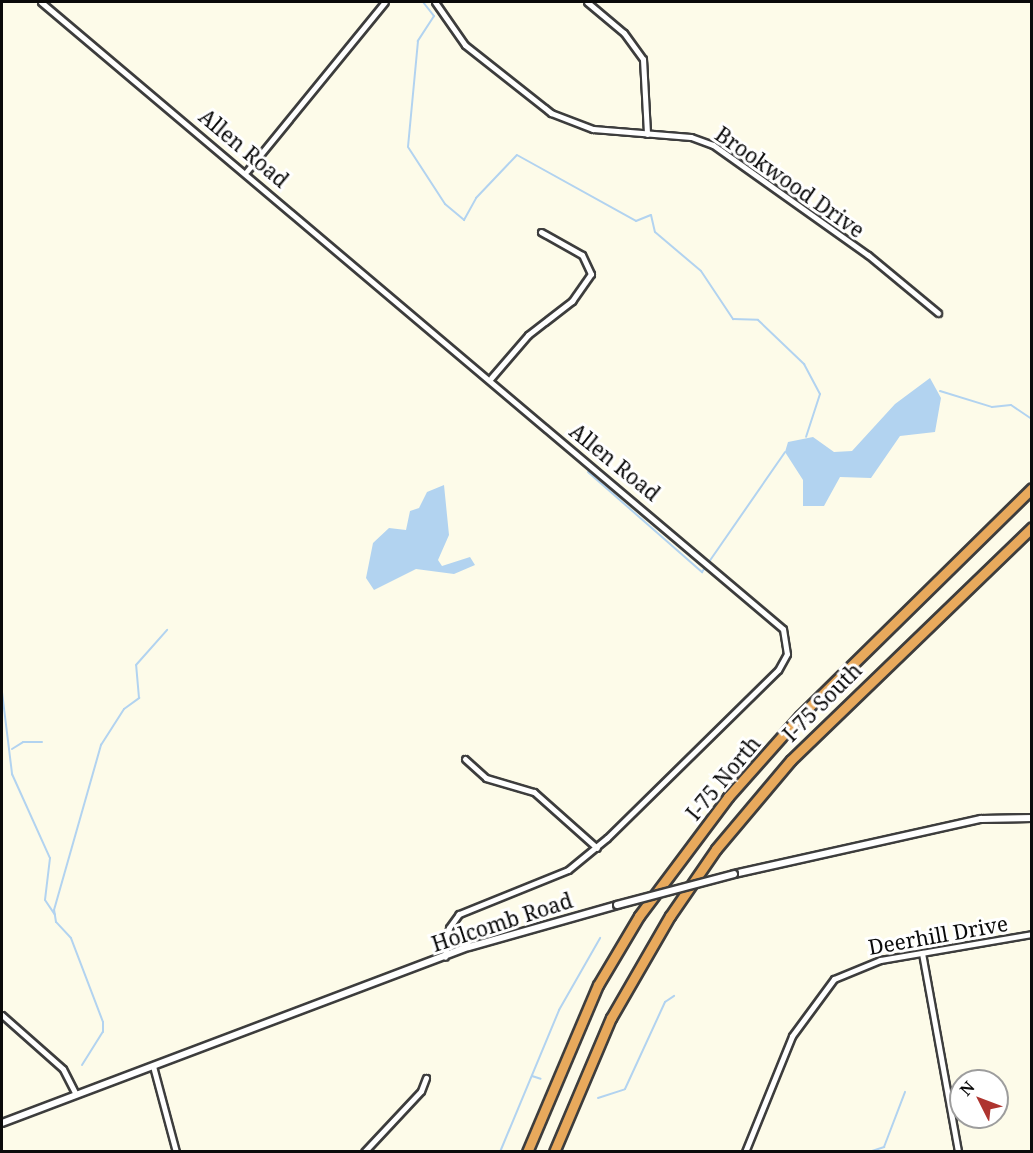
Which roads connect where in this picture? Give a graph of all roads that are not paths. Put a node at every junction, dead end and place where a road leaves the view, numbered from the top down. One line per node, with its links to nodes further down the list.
1 (41, 2): 6 (street, Allen Road)
2 (385, 2): 6 (street)
3 (435, 2): 5 (street, Brookwood Drive)
4 (587, 2): 5 (street)
5 (647, 134): 8 (street, Brookwood Drive)
6 (247, 171): 9 (street, Allen Road)
7 (541, 232): 9 (street)
8 (938, 313)
9 (491, 378): 14 (street, Allen Road)
10 (1032, 488): 25 (highway, I-75 North)
11 (1032, 528): 26 (highway, I-75 South)
12 (465, 759): 14 (street)
13 (1032, 818): 17 (street, Holcomb Road, bridge)
14 (597, 848): 17 (street, Allen Road)
15 (1032, 934): 16 (street, Deerhill Drive)
16 (922, 953): 27 (street, Deerhill Drive); 28 (street)
17 (445, 957): 19 (street, Holcomb Road)
18 (2, 1016): 21 (street)
19 (153, 1066): 21 (street, Holcomb Road); 23 (street)
20 (426, 1078): 24 (street)
21 (76, 1094): 22 (street, Holcomb Road)
22 (2, 1123)
23 (176, 1152)
24 (364, 1152)
25 (527, 1152)
26 (554, 1152)
27 (745, 1152)
28 (958, 1152)

